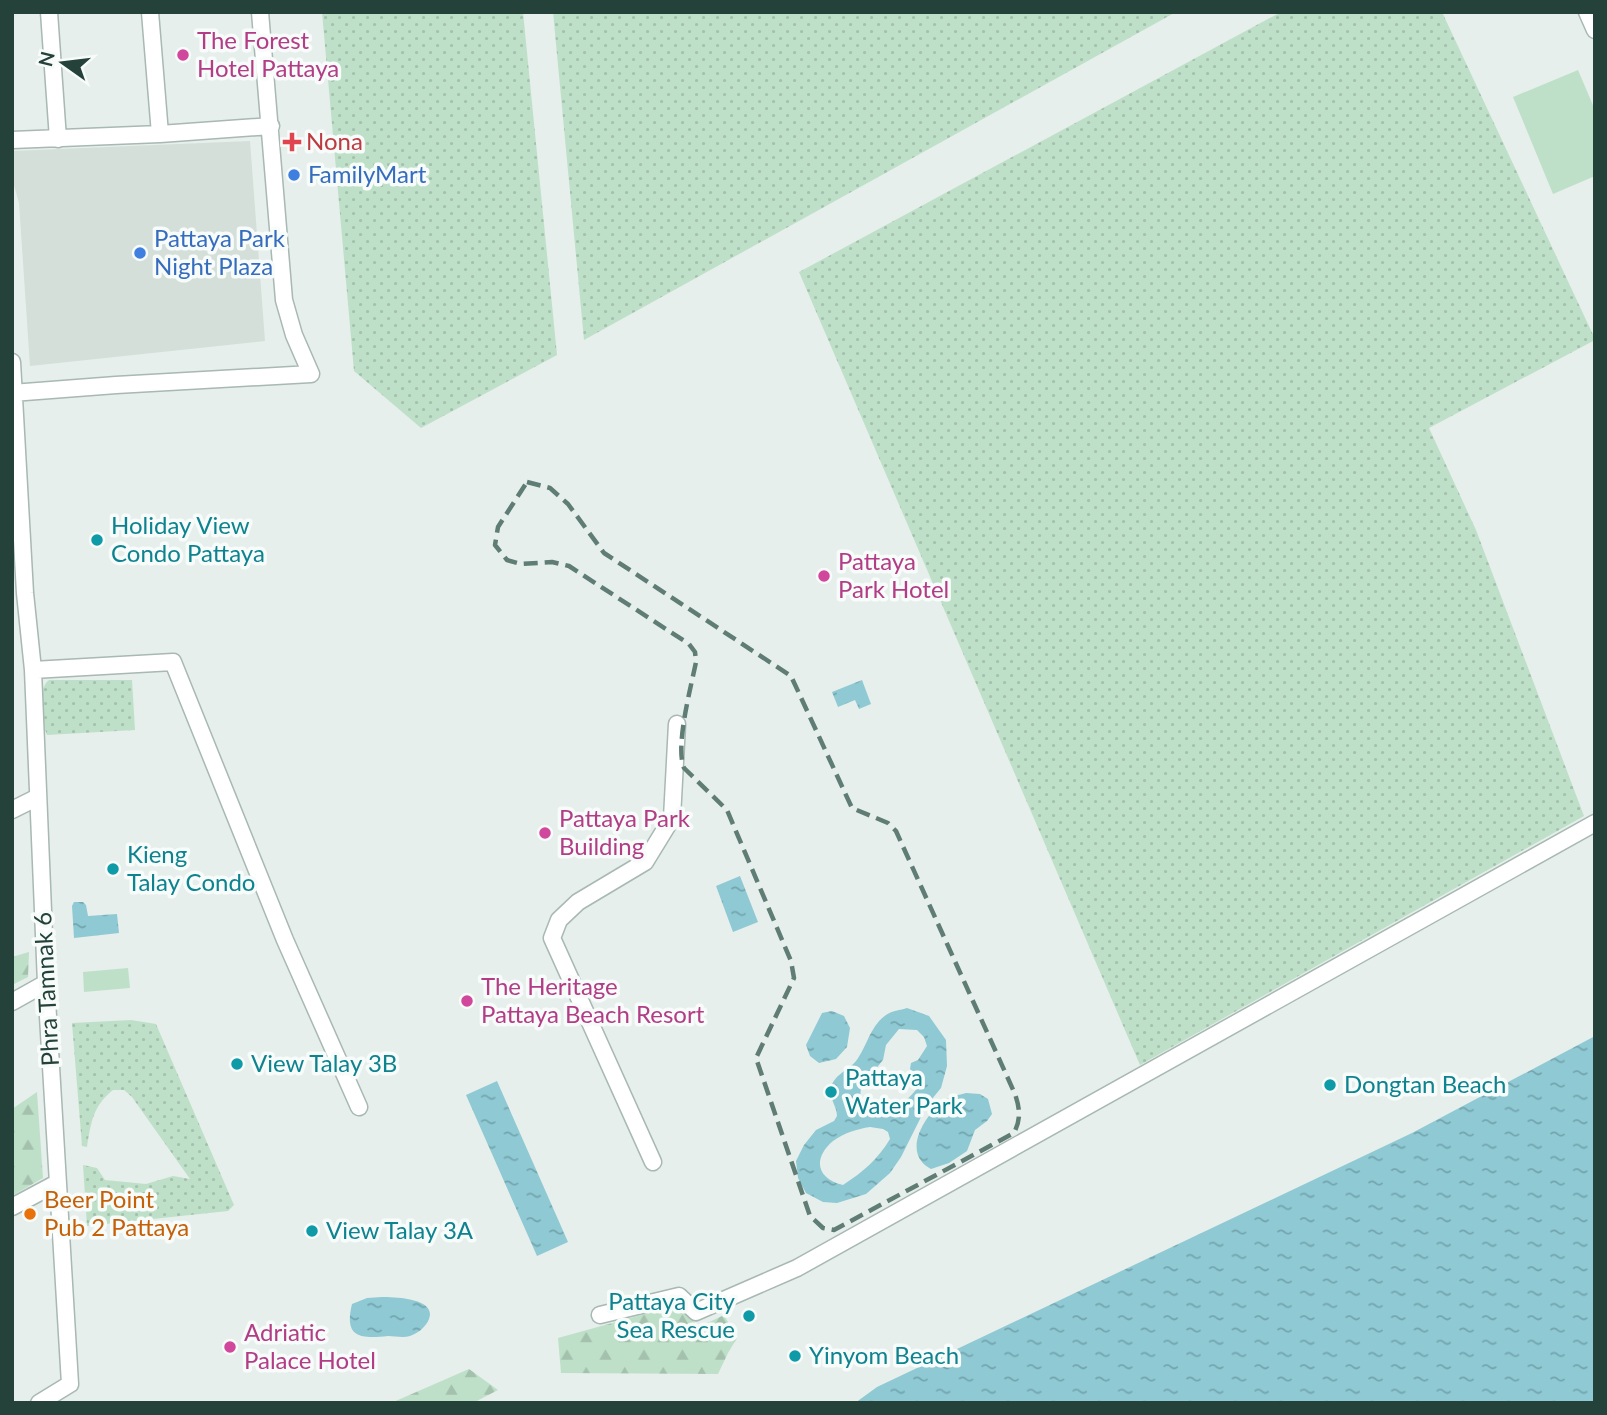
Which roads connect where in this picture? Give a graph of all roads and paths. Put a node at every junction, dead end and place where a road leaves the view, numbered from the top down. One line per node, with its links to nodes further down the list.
1 (48, 12): 8 (street)
2 (150, 12): 7 (street)
3 (260, 12): 6 (street)
4 (1588, 13): 5 (street)
5 (1595, 30)
6 (271, 126): 7 (street); 11 (street)
7 (160, 134): 8 (street)
8 (58, 139): 9 (street)
9 (12, 140)
10 (12, 362): 11 (street, Phra Tamnak 6)
11 (14, 393): 12 (street, Phra Tamnak 6)
12 (19, 597): 13 (street, Phra Tamnak 6)
13 (33, 670): 15 (street, Phra Tamnak 6); 20 (street)
14 (677, 724): 21 (street)
15 (38, 797): 16 (street); 18 (street, Phra Tamnak 6)
16 (12, 810)
17 (1595, 823): 24 (street)
18 (46, 983): 19 (street); 22 (street, Phra Tamnak 6)
19 (12, 1002)
20 (359, 1107)
21 (653, 1162)
22 (57, 1183): 23 (street); 25 (street, Phra Tamnak 6)
23 (12, 1207)
24 (600, 1315)
25 (39, 1403)

